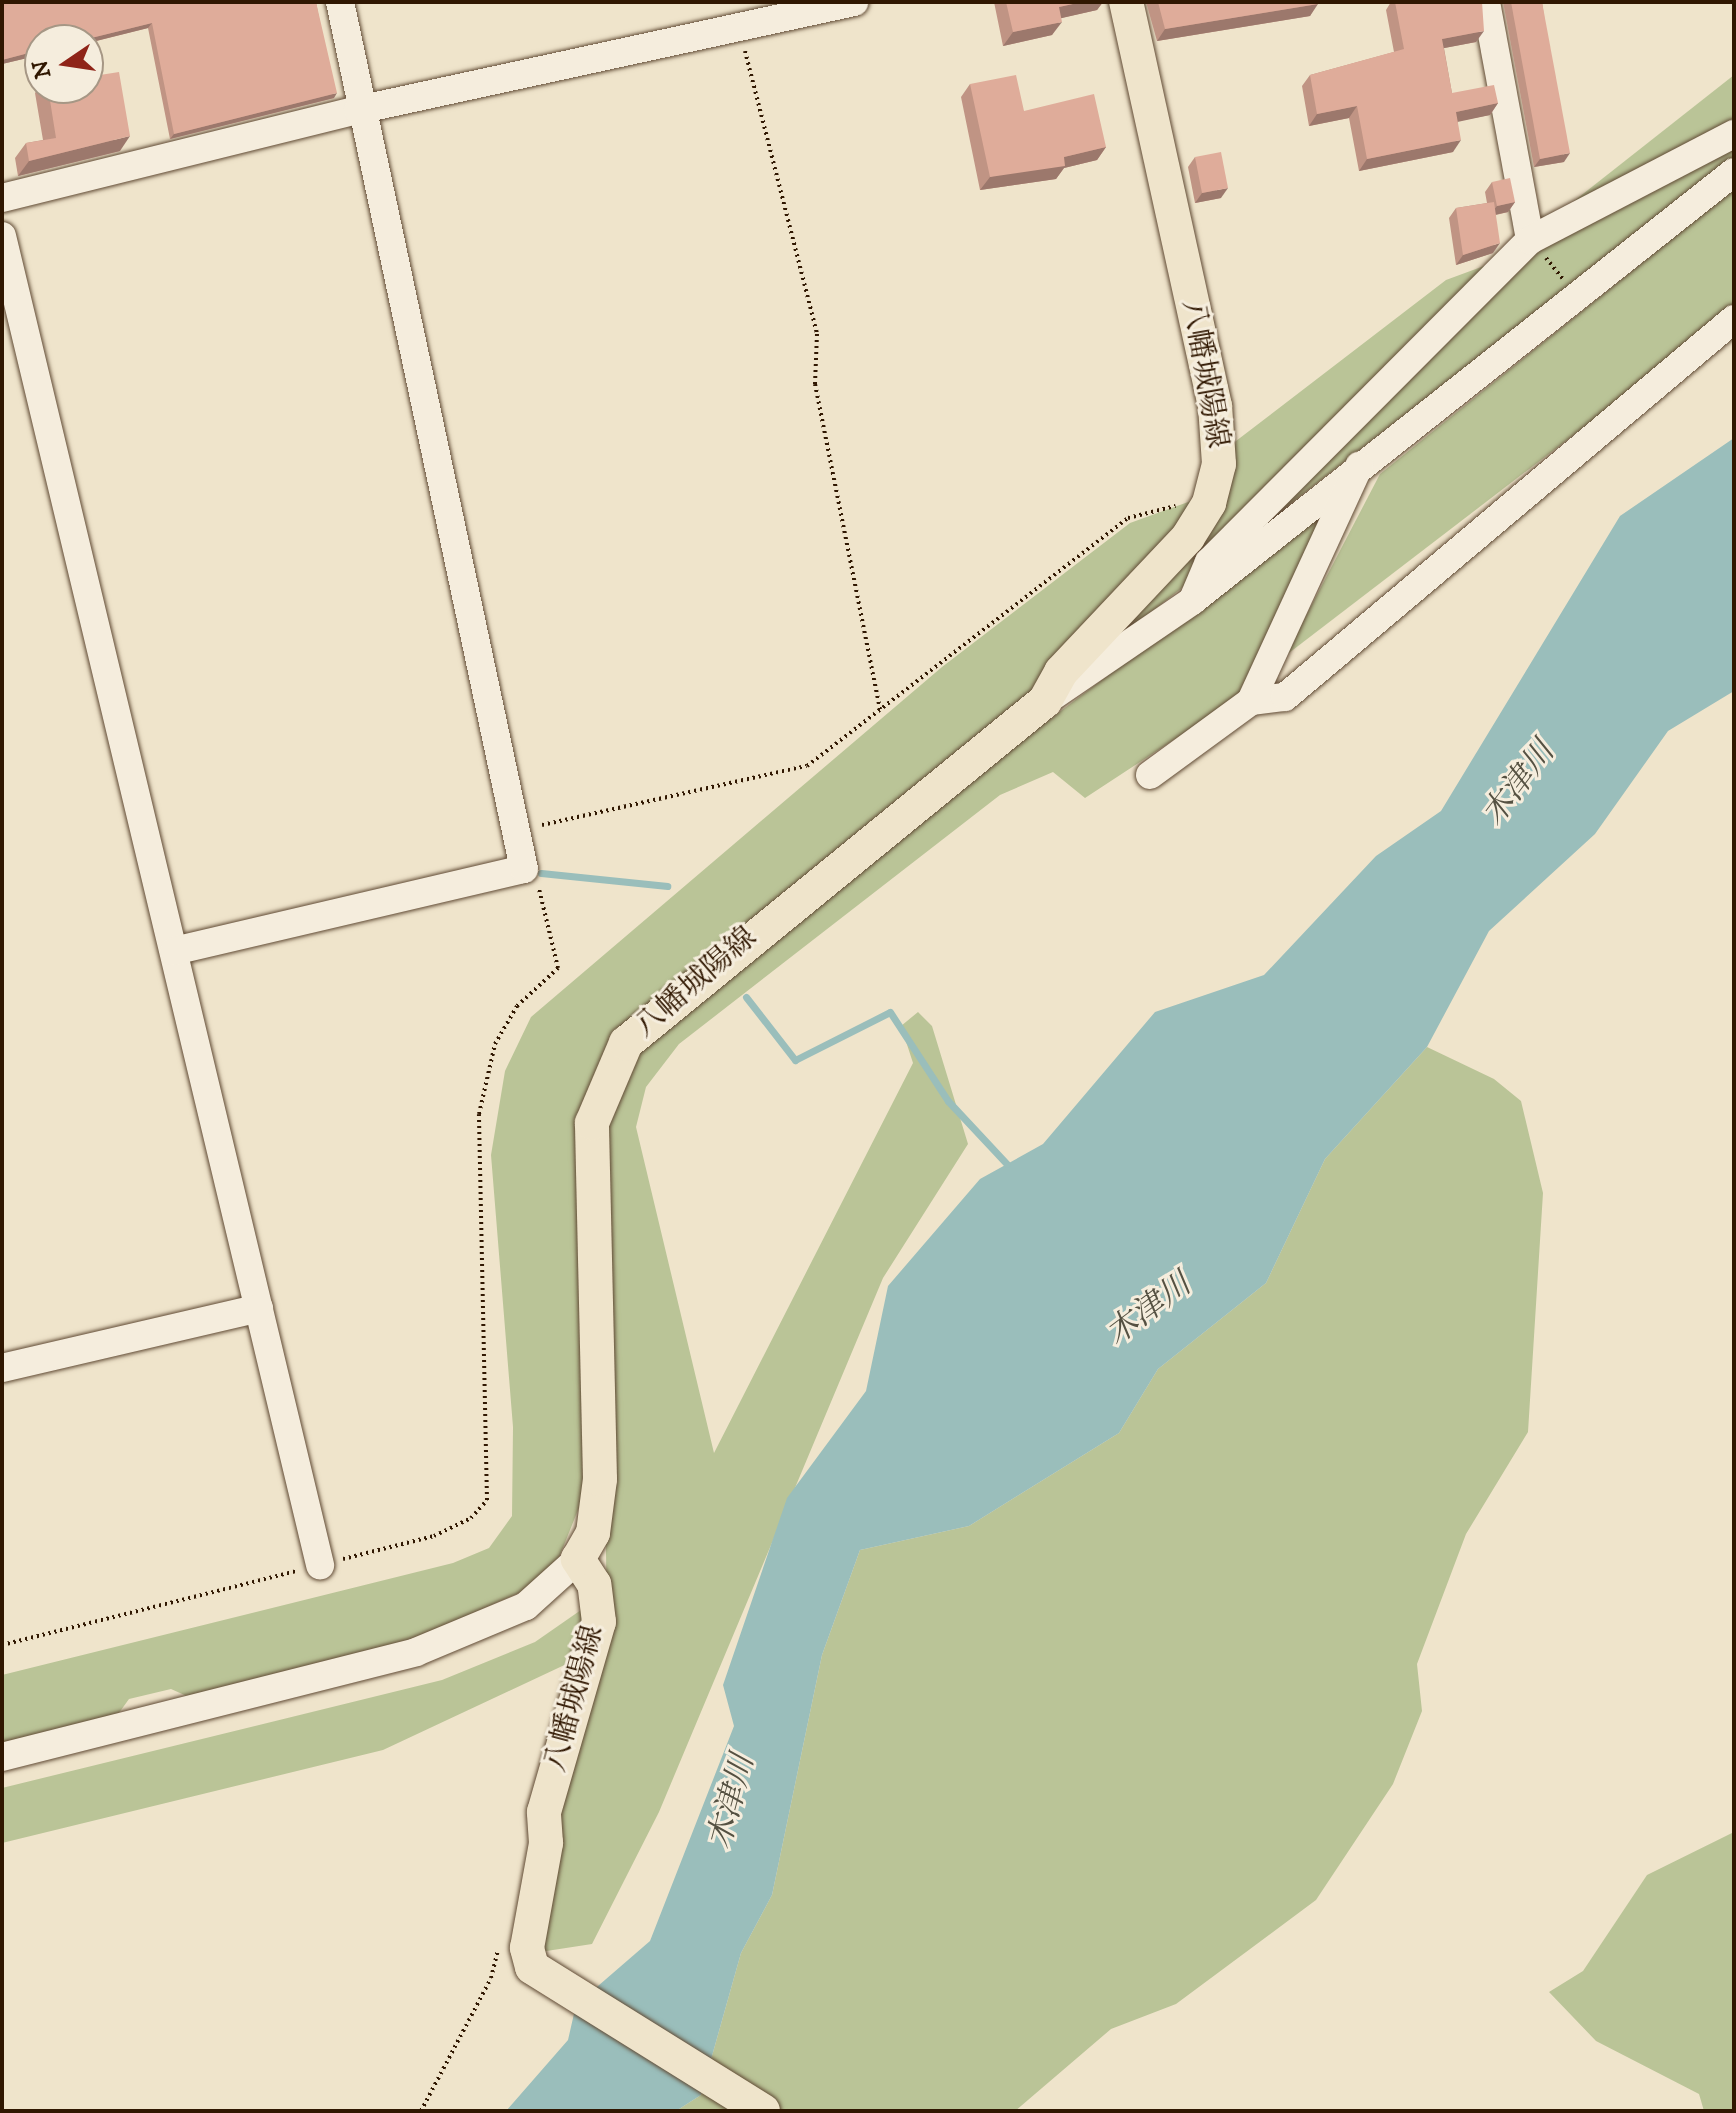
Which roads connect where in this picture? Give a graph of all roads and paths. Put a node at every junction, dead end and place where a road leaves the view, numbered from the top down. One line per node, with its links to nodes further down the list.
1 (340, 2): 6 (street)
2 (854, 2): 5 (street)
3 (1126, 2): 15 (main road, 八幡城陽線)
4 (1486, 2): 11 (street)
5 (739, 25): 6 (street); 19 (path)
6 (358, 110): 9 (street); 22 (street)
7 (1734, 134): 11 (street)
8 (1734, 172): 12 (street)
9 (2, 198)
10 (2, 236): 23 (street)
11 (1530, 240): 12 (path); 16 (street)
12 (1577, 297): 14 (street)
13 (1734, 319): 18 (street)
14 (1359, 466): 16 (street); 18 (street)
15 (1213, 488): 17 (main road, 八幡城陽線); 19 (path)
16 (1192, 601): 17 (street)
17 (1045, 701): 26 (main road, 八幡城陽線)
18 (1251, 701): 20 (street)
19 (880, 710): 21 (path)
20 (1150, 775)
21 (542, 825)
22 (524, 869): 23 (street); 27 (path)
23 (174, 951): 24 (street)
24 (259, 1308): 25 (street); 27 (street)
25 (2, 1368)
26 (578, 1559): 29 (street); 32 (main road, 八幡城陽線)
27 (320, 1565): 28 (path)
28 (2, 1645)
29 (2, 1757)
30 (503, 1932): 31 (path)
31 (421, 2111)
32 (763, 2111)

